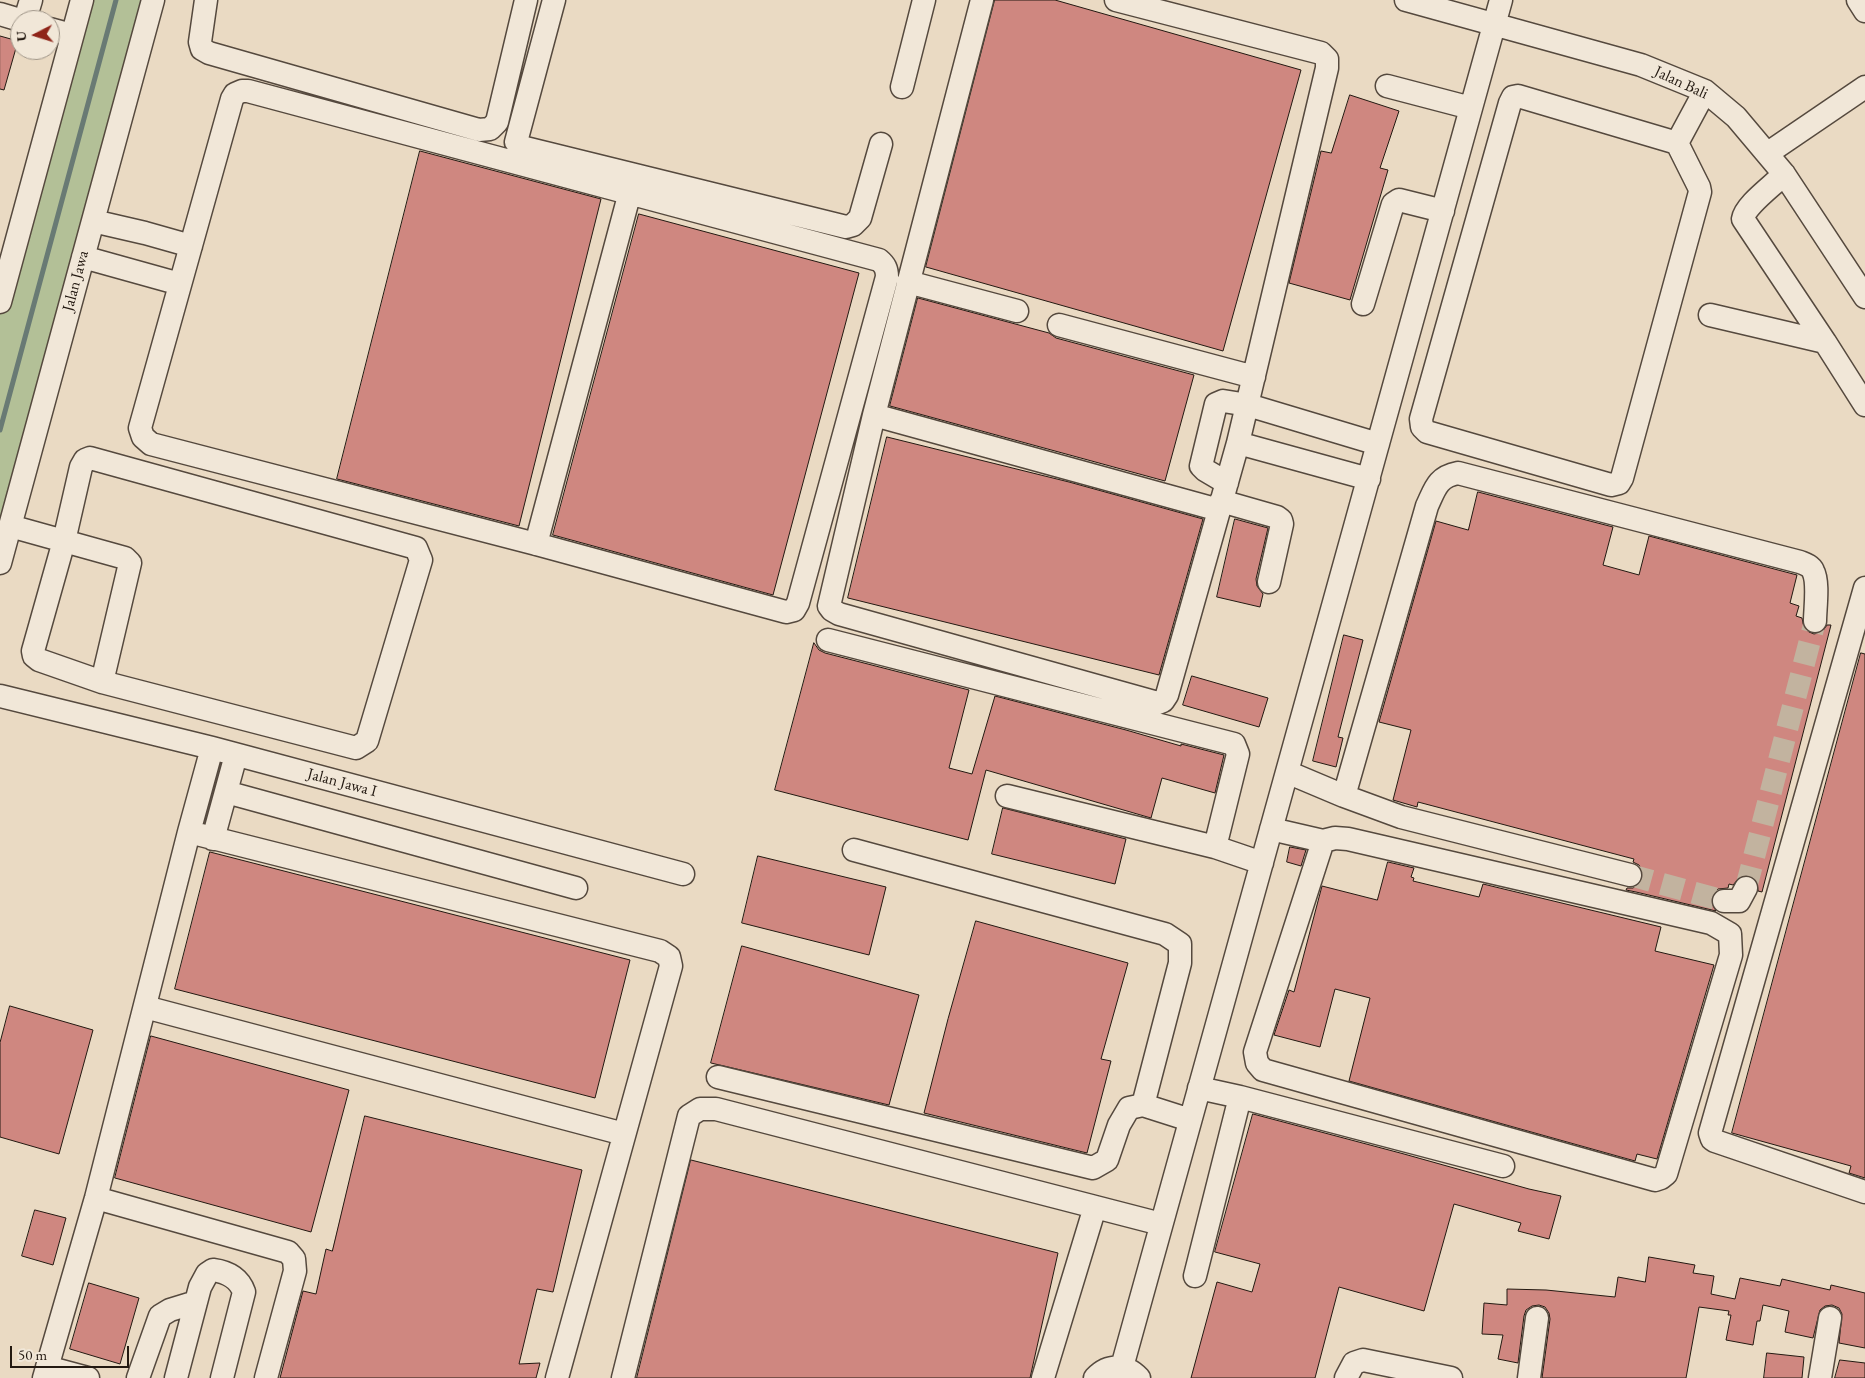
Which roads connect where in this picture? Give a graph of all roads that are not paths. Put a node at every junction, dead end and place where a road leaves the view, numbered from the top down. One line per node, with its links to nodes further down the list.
1 (82, 0): 15 (street)
2 (153, 0): 27 (street, Jalan Jawa)
3 (526, 0): 11 (street)
4 (554, 0): 22 (street)
5 (924, 0): 17 (street)
6 (982, 0): 30 (street)
7 (1116, 0): 39 (street)
8 (1406, 0): 13 (street, Jalan Bali)
9 (1501, 0): 13 (street)
10 (1858, 0): 12 (street)
11 (202, 1)
12 (1865, 11)
13 (1495, 23): 19 (street, Jalan Bali); 20 (street)
14 (60, 32): 15 (street)
15 (72, 35): 33 (street)
16 (1387, 86): 20 (street)
17 (902, 87)
18 (1865, 88): 23 (street)
19 (1700, 99): 21 (street); 23 (street, Jalan Bali)
20 (1471, 108): 26 (street)
21 (1679, 140): 21 (street)
22 (881, 144)
23 (1773, 149): 24 (street, Jalan Bali)
24 (1779, 180): 32 (street, Jalan Bali); 38 (street)
25 (630, 192): 28 (street); 49 (street); 49 (street)
26 (1443, 211): 34 (street); 44 (street)
27 (93, 221): 28 (street); 29 (street, Jalan Jawa)
28 (191, 246): 31 (street)
29 (83, 257): 31 (street); 47 (street, Jalan Jawa)
30 (908, 282): 35 (street); 42 (street)
31 (180, 284): 49 (street)
32 (1865, 297)
33 (0, 302)
34 (1363, 304)
35 (1017, 311)
36 (1710, 315): 38 (street)
37 (1059, 326): 39 (street)
38 (1825, 342): 40 (street)
39 (1254, 377): 41 (street)
40 (1865, 404)
41 (1248, 405): 43 (street); 44 (street); 46 (street)
42 (874, 415): 46 (street); 46 (street)
43 (1238, 443): 45 (street); 46 (street)
44 (1378, 444): 45 (street)
45 (1368, 479): 59 (street)
46 (1222, 498): 51 (street)
47 (10, 526): 48 (street); 50 (street, Jalan Jawa)
48 (64, 541): 55 (street); 55 (street); 55 (street)
49 (536, 544)
50 (0, 563)
51 (1269, 582)
52 (1865, 588): 83 (street)
53 (1815, 621): 62 (street)
54 (828, 640): 67 (street)
55 (102, 682)
56 (0, 696): 57 (street, Jalan Jawa I)
57 (212, 748): 58 (street, Jalan Jawa I); 64 (street)
58 (236, 755): 60 (street); 70 (street, Jalan Jawa I)
59 (1287, 772): 62 (street); 63 (street)
60 (226, 792): 65 (street); 72 (street)
61 (1006, 796): 67 (street)
62 (1344, 796): 71 (street)
63 (1271, 829): 66 (street); 69 (street)
64 (189, 832): 65 (street); 75 (street)
65 (213, 839): 81 (street)
66 (1323, 842): 66 (street)
67 (1215, 847): 69 (street)
68 (854, 850): 79 (street)
69 (1262, 863): 77 (street)
70 (683, 874)
71 (1630, 875)
72 (576, 888)
73 (1746, 888): 74 (street)
74 (1724, 901)
75 (145, 1007): 81 (street); 84 (street)
76 (718, 1077): 79 (street)
77 (1199, 1088): 78 (street); 80 (street)
78 (1240, 1097): 82 (street); 87 (street)
79 (1142, 1105): 80 (street)
80 (1190, 1120): 86 (street)
81 (624, 1134): 98 (street)
82 (1502, 1166)
83 (1865, 1192)
84 (96, 1198): 91 (street); 97 (street)
85 (1095, 1206): 86 (street); 99 (street); 100 (street)
86 (1161, 1224): 92 (street)
87 (1195, 1276)
88 (196, 1302): 94 (street); 95 (street); 96 (street)
89 (1537, 1318): 104 (street)
90 (1830, 1318): 105 (street)
91 (46, 1373): 93 (street)
92 (1130, 1373): 101 (street)
93 (88, 1378)
94 (138, 1378)
95 (176, 1378)
96 (222, 1378)
97 (266, 1378)
98 (557, 1378)
99 (623, 1378)
100 (1043, 1378)
101 (1095, 1378)
102 (1346, 1378): 103 (street)
103 (1450, 1378)
104 (1529, 1378)
105 (1820, 1378)

